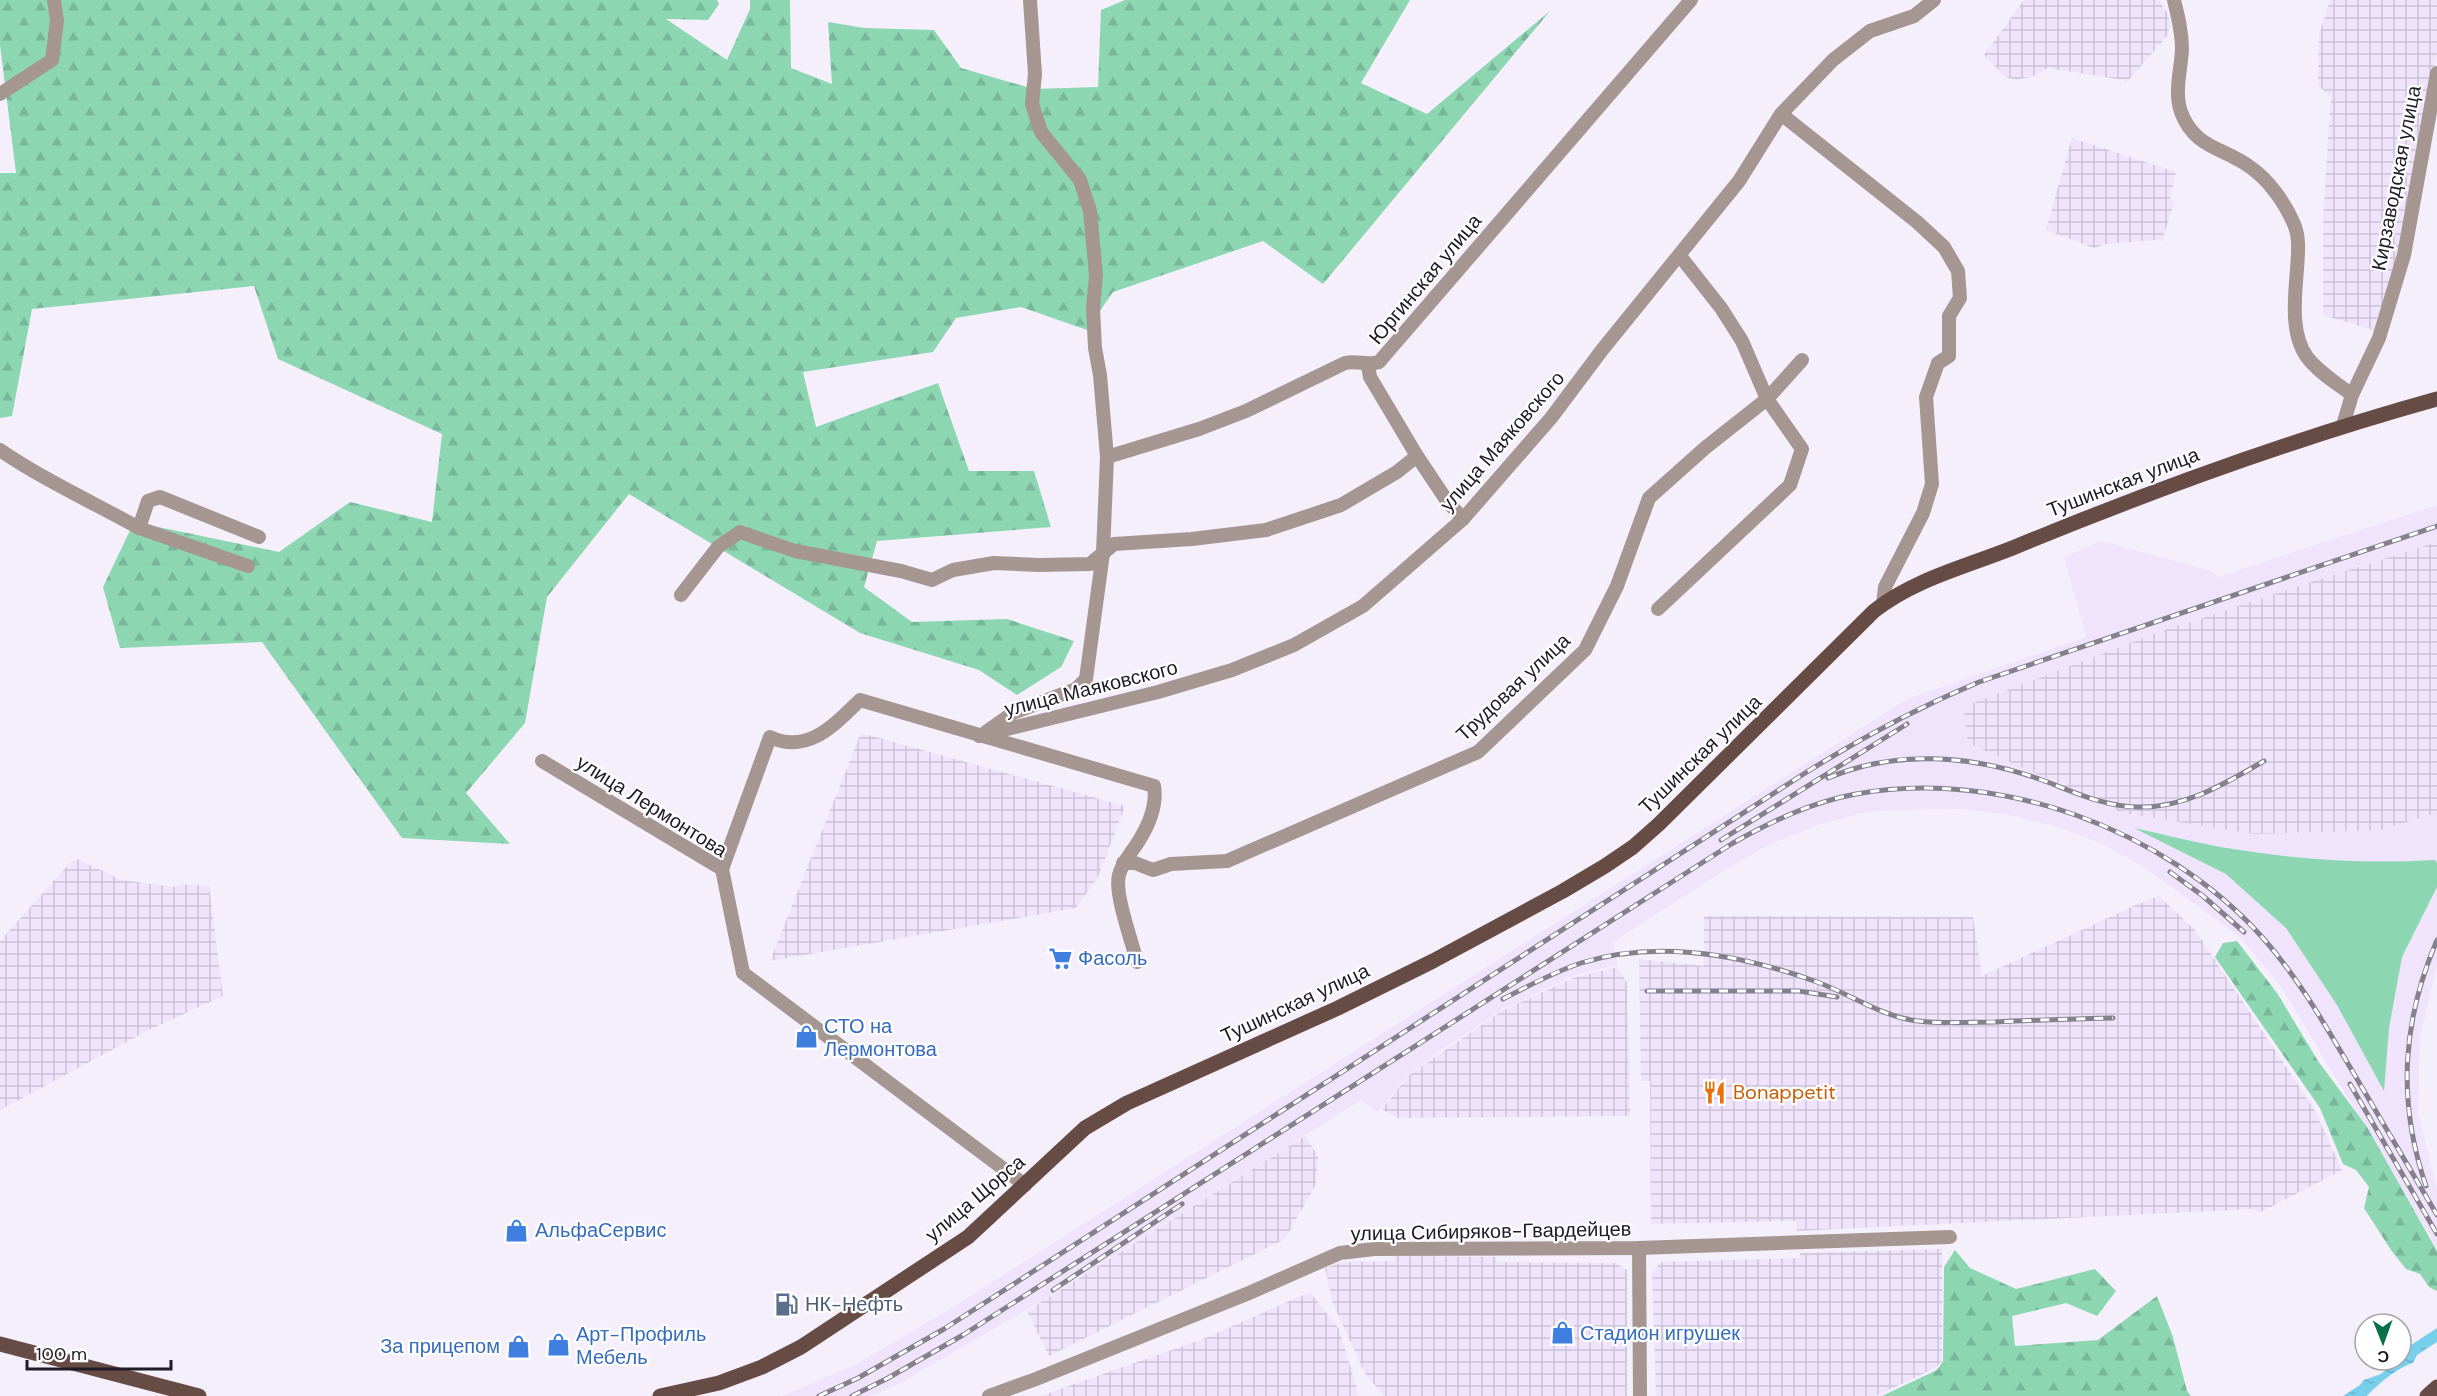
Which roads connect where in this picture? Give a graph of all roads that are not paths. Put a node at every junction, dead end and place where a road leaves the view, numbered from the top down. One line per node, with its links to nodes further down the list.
1 (54, 0): 7 (street)
2 (1030, 0): 18 (street)
3 (1691, 0): 11 (street, Юргинская улица)
4 (1934, 0): 8 (street, улица Маяковского)
5 (2174, 0): 12 (street)
6 (2437, 73): 12 (street, Кирзаводская улица)
7 (0, 94)
8 (1781, 114): 9 (street, улица Маяковского); 25 (street)
9 (1680, 256): 13 (street); 19 (street, улица Маяковского)
10 (1802, 360): 13 (street, Трудовая улица)
11 (1368, 365): 17 (street); 18 (street, Юргинская улица)
12 (2352, 395): 15 (street, Кирзаводская улица)
13 (1767, 399): 26 (street); 29 (street, Трудовая улица)
14 (2437, 399): 15 (main road, Тушинская улица)
15 (2343, 425): 25 (main road, Тушинская улица)
16 (0, 450): 20 (street)
17 (1417, 456): 19 (street); 22 (street)
18 (1107, 457): 22 (street)
19 (1463, 519): 27 (street, улица Маяковского)
20 (139, 528): 21 (street); 23 (street)
21 (259, 537)
22 (1103, 553): 24 (street); 27 (street)
23 (248, 566)
24 (681, 595)
25 (1883, 604): 32 (main road, Тушинская улица)
26 (1658, 609)
27 (979, 736): 29 (street); 30 (street)
28 (542, 761): 30 (street, улица Лермонтова)
29 (1124, 863): 31 (street)
30 (722, 869): 33 (street, улица Лермонтова)
31 (1137, 962)
32 (1085, 1128): 33 (main road, улица Щорса)
33 (1025, 1185): 39 (main road, улица Щорса)
34 (1950, 1237): 35 (street, улица Сибиряков-Гвардейцев)
35 (1639, 1248): 40 (street, улица Сибиряков-Гвардейцев); 41 (street)
36 (0, 1344): 38 (main road)
37 (2437, 1387): 42 (main road)
38 (199, 1396)
39 (660, 1396)
40 (989, 1396)
41 (1640, 1396)
42 (2427, 1396)

